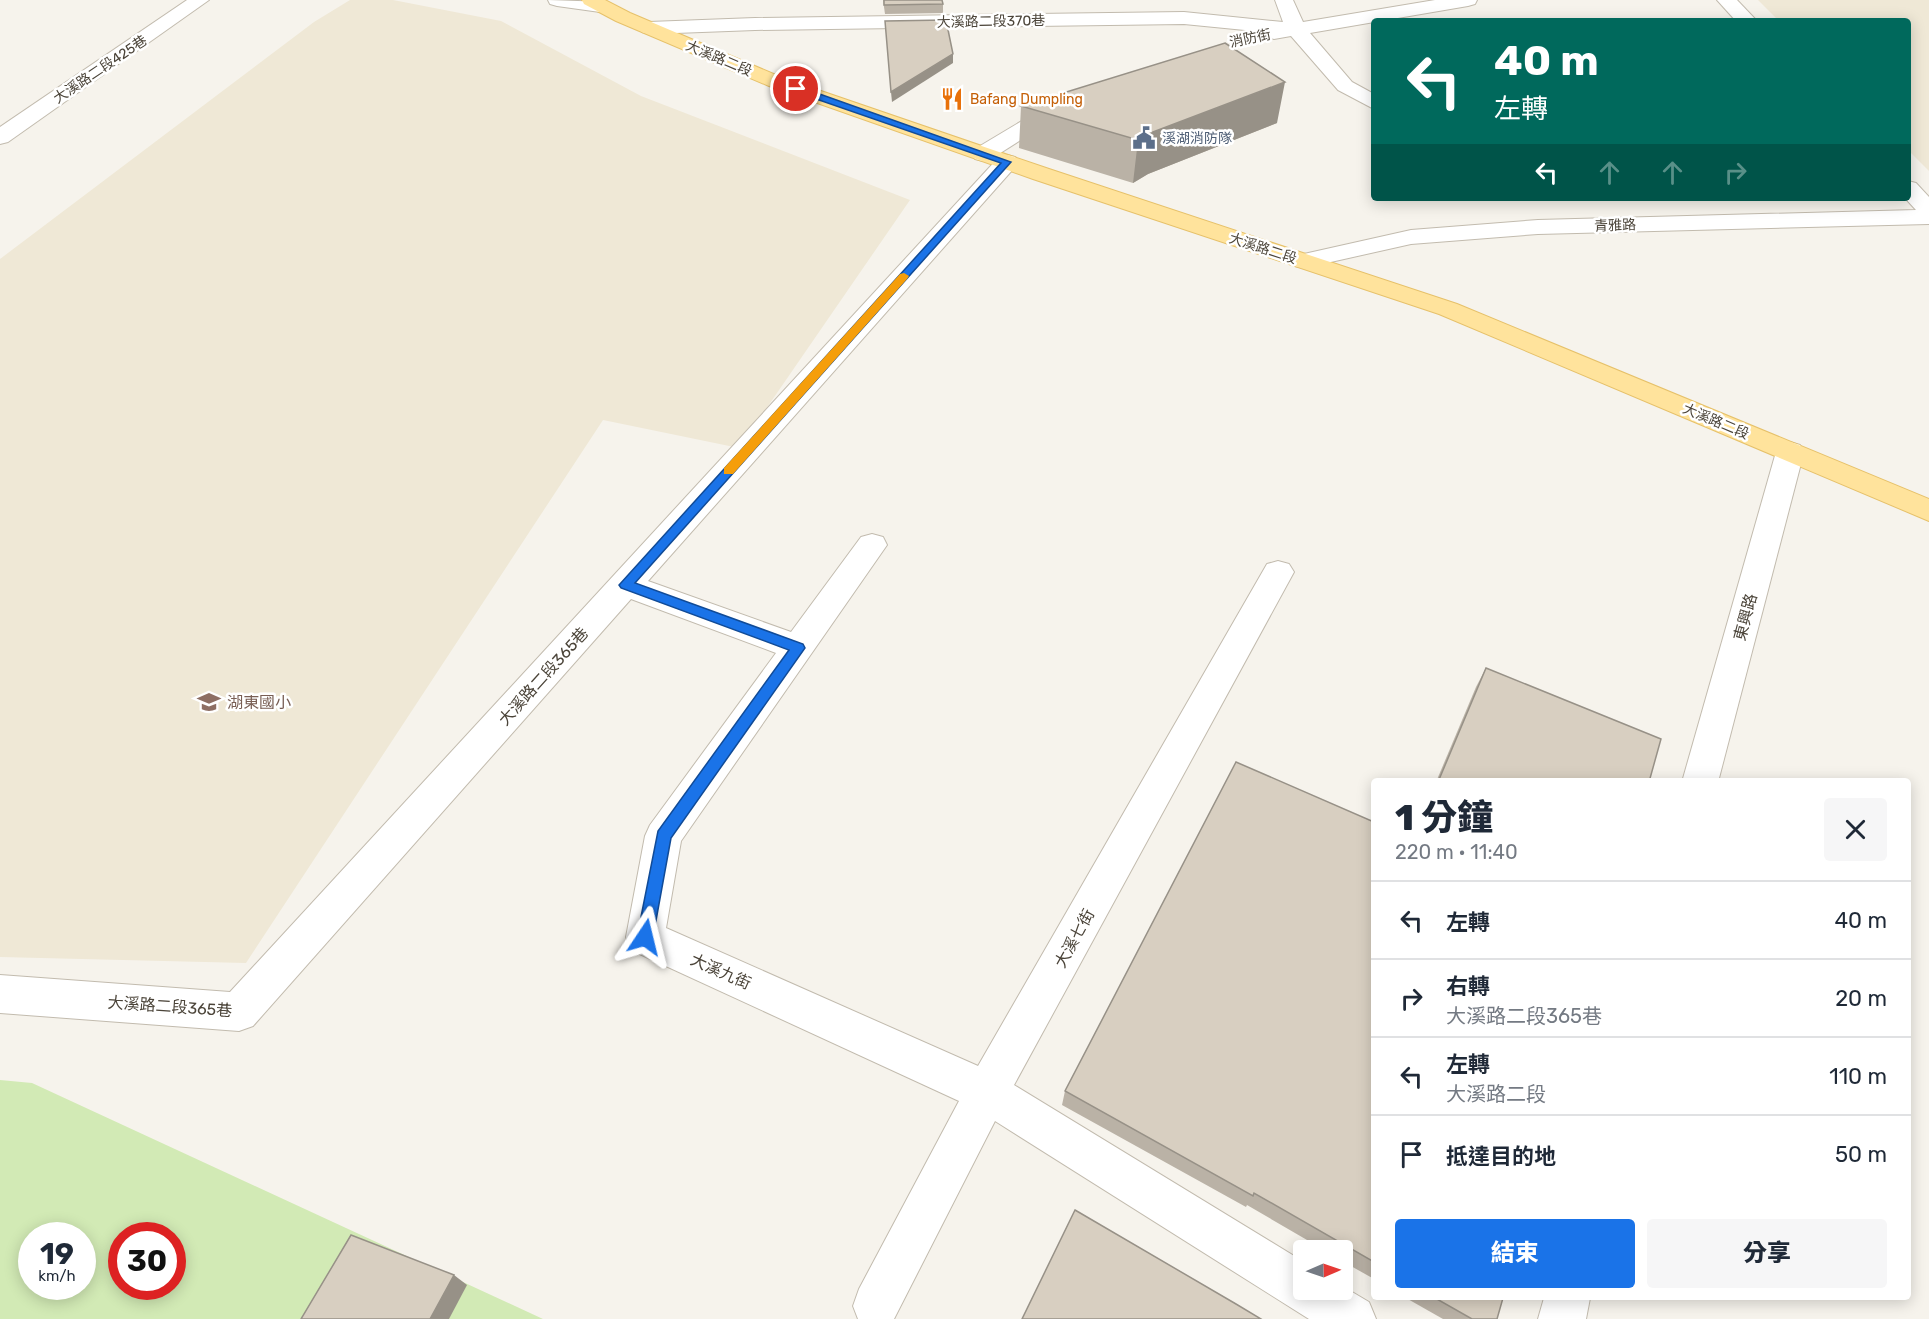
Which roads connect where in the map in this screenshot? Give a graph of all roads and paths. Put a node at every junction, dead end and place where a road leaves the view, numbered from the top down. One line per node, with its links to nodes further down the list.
1 (200, 0): 14 (street, 大溪路二段425巷)
2 (557, 0): 6 (street)
3 (1284, 0): 10 (street)
4 (1468, 0): 10 (street, 消防街)
5 (1726, 0): 8 (street)
6 (595, 3): 9 (main road, 大溪路二段)
7 (1181, 9): 9 (street, 大溪路二段370巷); 10 (street, 大溪路二段370巷)
8 (1744, 18)
9 (649, 28): 15 (main road, 大溪路二段)
10 (1296, 29): 11 (street, 消防街); 13 (street)
11 (1227, 42)
12 (1074, 98): 15 (street)
13 (1371, 101)
14 (0, 138)
15 (995, 158): 19 (main road, 大溪路二段); 24 (street, 大溪路二段365巷)
16 (1911, 191): 17 (street)
17 (1929, 211)
18 (1929, 217): 19 (street, 青雅路)
19 (1304, 261): 20 (main road, 大溪路二段)
20 (1790, 452): 21 (main road, 大溪路二段); 26 (street, 東興路)
21 (1929, 511)
22 (872, 545): 25 (street, 大溪九街)
23 (1278, 572): 28 (street, 大溪七街)
24 (626, 585): 25 (street); 27 (street, 大溪路二段365巷)
25 (798, 648): 28 (street, 大溪九街)
26 (1701, 778)
27 (0, 993)
28 (987, 1092): 29 (street); 32 (street, 大溪七街)
29 (1293, 1283)
30 (1321, 1300): 33 (street)
31 (1567, 1300): 34 (street)
32 (876, 1306)
33 (1352, 1319)
34 (1562, 1319)

